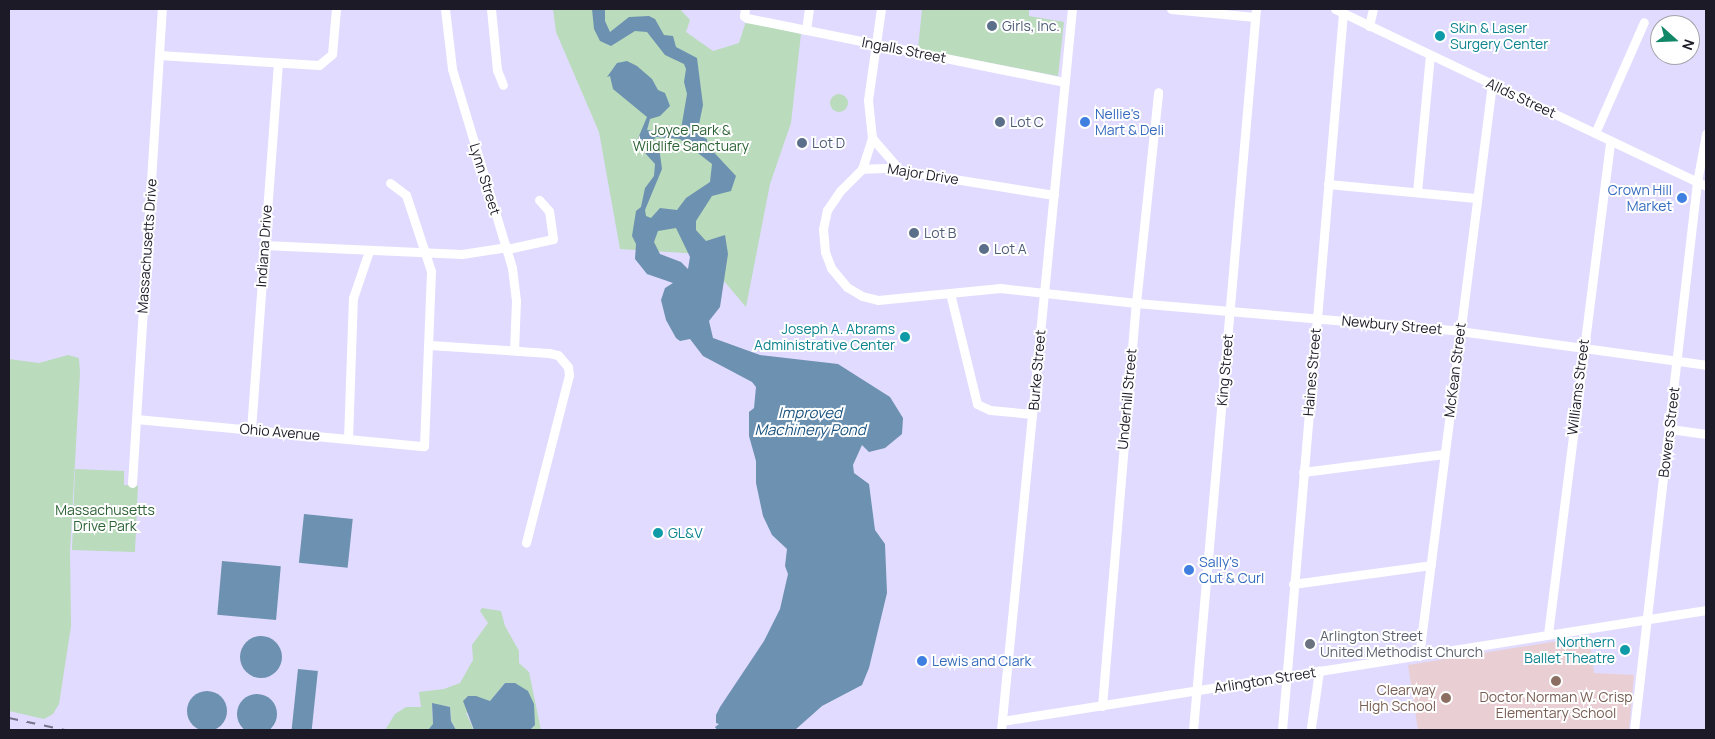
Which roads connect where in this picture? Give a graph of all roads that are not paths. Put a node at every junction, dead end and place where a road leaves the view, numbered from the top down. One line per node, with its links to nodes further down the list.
1 (162, 9): 17 (street, Massachusetts Drive)
2 (336, 9): 19 (street)
3 (445, 9): 39 (street, Lynn Street)
4 (491, 9): 22 (street)
5 (809, 9): 15 (street)
6 (880, 9): 16 (street)
7 (1072, 9): 20 (street, Burke Street)
8 (1171, 9): 12 (street)
9 (1373, 9): 14 (street)
10 (1339, 11): 14 (street, Allds Street); 32 (street, Haines Street)
11 (744, 12): 15 (street, Ingalls Street)
12 (1255, 13): 45 (street, King Street)
13 (1644, 22): 24 (street)
14 (1370, 26): 18 (street, Allds Street)
15 (806, 30): 16 (street, Ingalls Street)
16 (877, 45): 20 (street, Ingalls Street); 26 (street)
17 (159, 55): 19 (street); 54 (street, Massachusetts Drive)
18 (1430, 55): 21 (street, Allds Street); 34 (street)
19 (278, 63): 38 (street, Indiana Drive)
20 (1065, 82): 35 (street, Burke Street)
21 (1492, 84): 24 (street, Allds Street); 36 (street, McKean Street)
22 (503, 85)
23 (1158, 92): 44 (street, Underhill Street)
24 (1595, 133): 27 (street, Allds Street)
25 (1706, 134): 30 (street, Bowers Street)
26 (872, 138): 28 (street); 29 (street)
27 (1610, 140): 30 (street, Allds Street); 50 (street, Williams Street)
28 (862, 169): 29 (street, Major Drive); 42 (street)
29 (899, 170): 35 (street, Major Drive)
30 (1697, 182): 33 (street, Allds Street); 51 (street, Bowers Street)
31 (390, 183): 41 (street)
32 (1328, 184): 34 (street); 46 (street, Haines Street)
33 (1706, 186)
34 (1417, 192): 36 (street)
35 (1054, 195): 43 (street, Burke Street)
36 (1475, 198): 47 (street, McKean Street)
37 (539, 200): 39 (street)
38 (264, 245): 40 (street); 56 (street, Indiana Drive)
39 (507, 248): 41 (street); 49 (street, Lynn Street)
40 (369, 250): 41 (street); 58 (street)
41 (425, 253): 48 (street)
42 (950, 293): 43 (street); 53 (street)
43 (1044, 294): 44 (street, Newbury Street); 53 (street, Burke Street)
44 (1136, 303): 45 (street, Newbury Street); 72 (street, Underhill Street)
45 (1230, 310): 46 (street, Newbury Street); 71 (street, King Street)
46 (1317, 318): 47 (street, Newbury Street); 60 (street, Haines Street)
47 (1460, 331): 50 (street, Newbury Street); 59 (street, McKean Street)
48 (430, 345): 49 (street); 58 (street, Ohio Avenue)
49 (514, 350): 62 (street)
50 (1582, 350): 51 (street, Newbury Street); 67 (street, Williams Street)
51 (1678, 362): 52 (street, Newbury Street); 55 (street, Bowers Street)
52 (1706, 365)
53 (1032, 414): 73 (street, Burke Street)
54 (136, 419): 56 (street, Ohio Avenue); 61 (street, Massachusetts Drive)
55 (1670, 429): 57 (street); 66 (street, Bowers Street)
56 (251, 430): 58 (street, Ohio Avenue)
57 (1706, 434)
58 (348, 439)
59 (1444, 454): 60 (street); 63 (street, McKean Street)
60 (1303, 472): 64 (street, Haines Street)
61 (132, 483)
62 (526, 543)
63 (1431, 565): 64 (street); 68 (street, McKean Street)
64 (1293, 584): 70 (street, Haines Street)
65 (1706, 610): 66 (street, Arlington Street)
66 (1647, 619): 67 (street, Arlington Street); 77 (street, Bowers Street)
67 (1548, 634): 68 (street, Arlington Street)
68 (1419, 656): 69 (street, Arlington Street)
69 (1319, 671): 70 (street, Arlington Street); 74 (street)
70 (1285, 676): 71 (street, Arlington Street); 76 (street, Haines Street)
71 (1196, 690): 72 (street, Arlington Street); 75 (street, King Street)
72 (1102, 706): 73 (street, Arlington Street)
73 (1001, 725)
74 (1311, 727)
75 (1193, 730)
76 (1282, 730)
77 (1634, 730)

